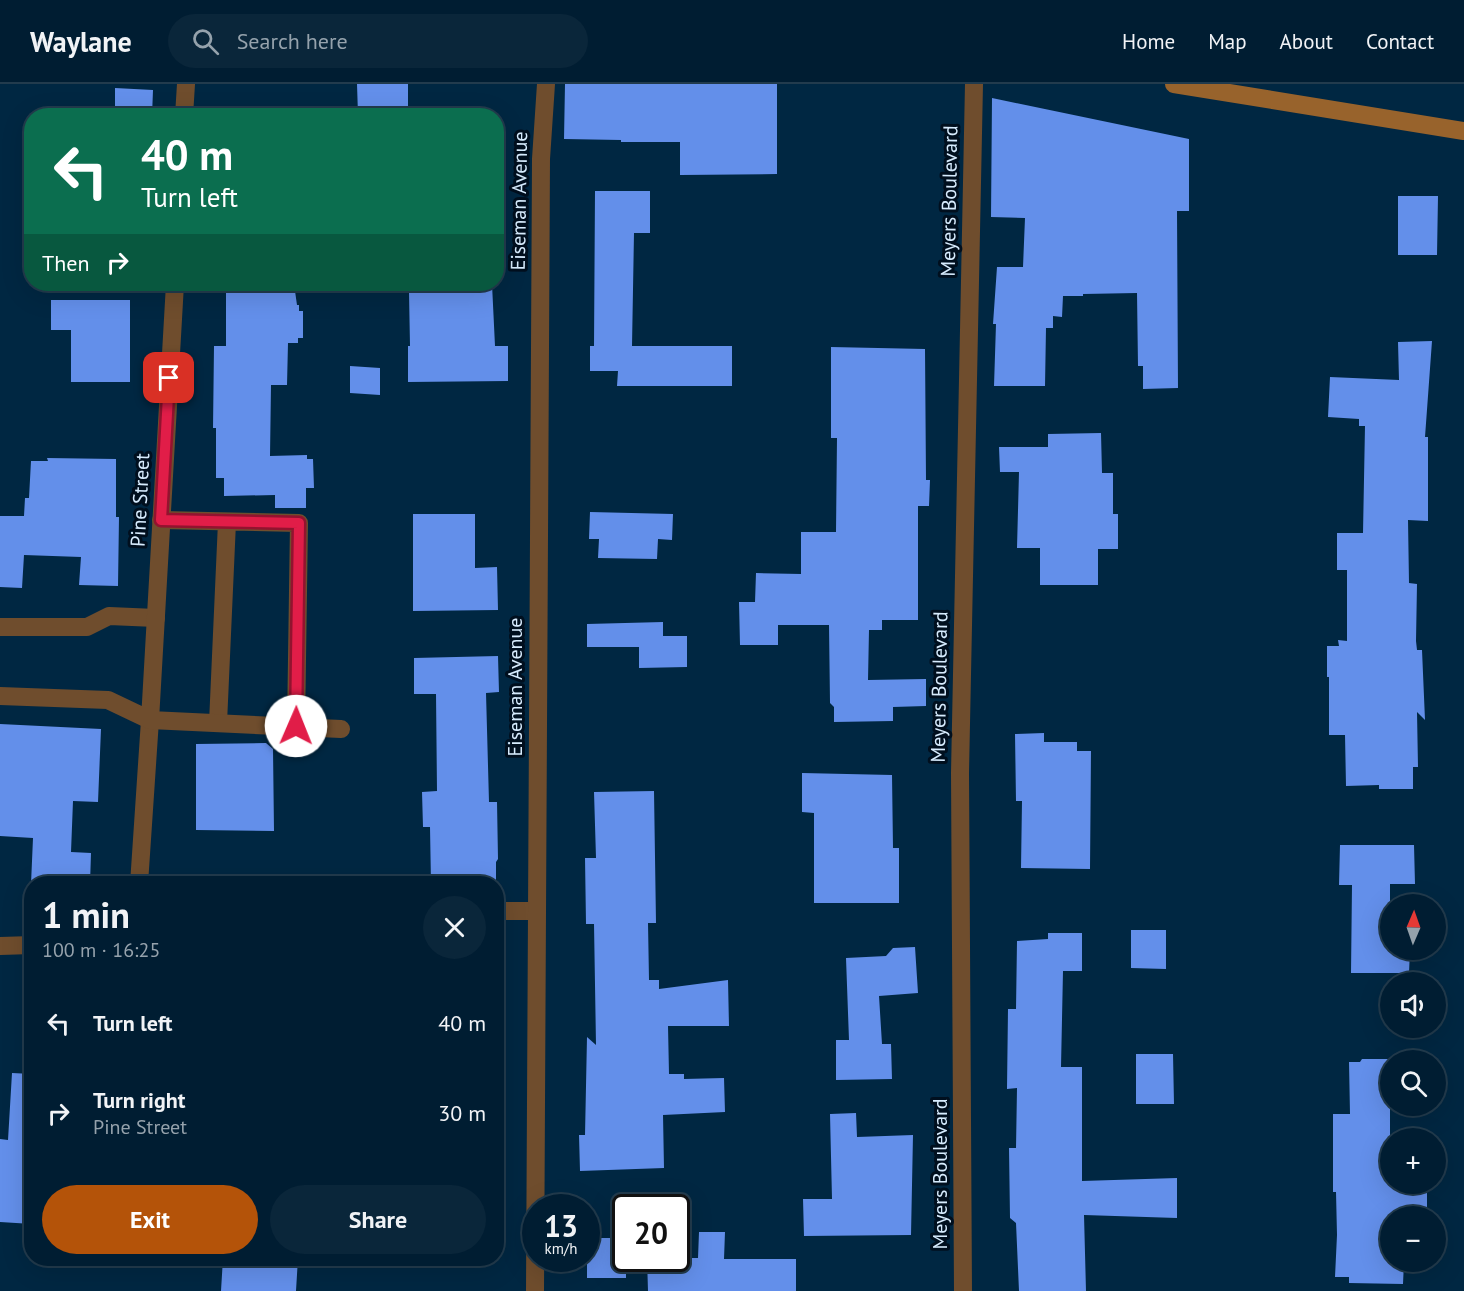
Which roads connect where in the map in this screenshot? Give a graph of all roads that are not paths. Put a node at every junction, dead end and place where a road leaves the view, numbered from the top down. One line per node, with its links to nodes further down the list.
1 (186, 84): 5 (street)
2 (546, 84): 19 (street, Eiseman Avenue)
3 (974, 84): 23 (street, Meyers Boulevard)
4 (1174, 84): 6 (main road)
5 (184, 108)
6 (1464, 132)
7 (175, 291): 8 (street, Pine Street)
8 (161, 520): 9 (street); 10 (street, Pine Street)
9 (227, 522): 14 (street); 15 (street)
10 (156, 618): 11 (street); 13 (street, Pine Street)
11 (0, 627)
12 (0, 696): 13 (street)
13 (150, 720): 14 (street); 17 (street, Pine Street)
14 (218, 723): 15 (street)
15 (296, 726): 16 (street)
16 (341, 729)
17 (140, 876)
18 (504, 911): 19 (street)
19 (537, 911): 22 (street, Eiseman Avenue)
20 (24, 945): 21 (street)
21 (0, 946)
22 (535, 1291)
23 (963, 1291)

